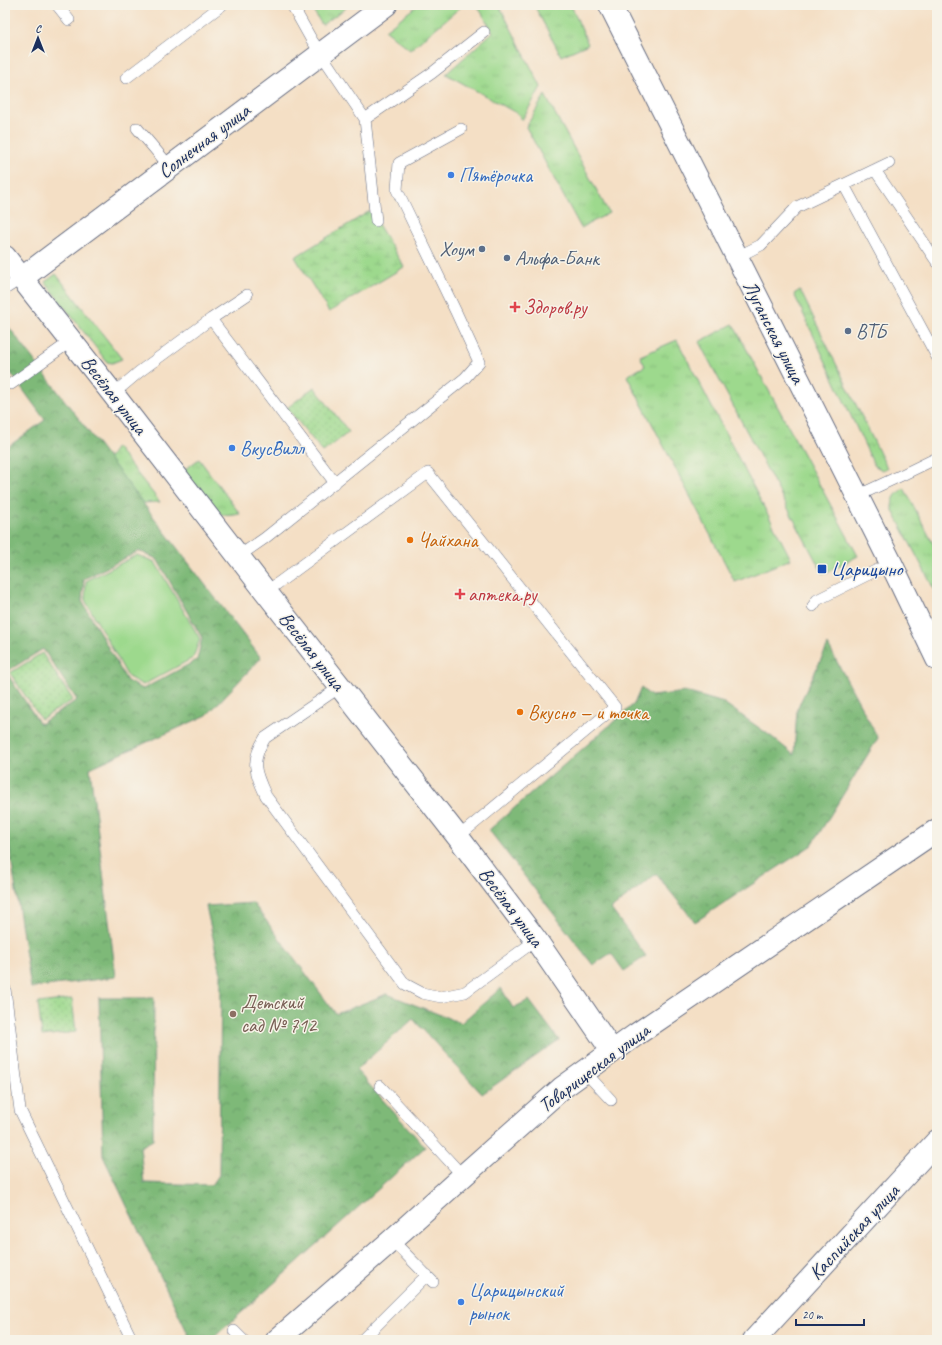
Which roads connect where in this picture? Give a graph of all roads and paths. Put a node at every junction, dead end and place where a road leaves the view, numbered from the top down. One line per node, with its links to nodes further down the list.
1 (57, 5): 6 (lane)
2 (222, 5): 9 (lane)
3 (292, 5): 8 (lane)
4 (386, 5): 8 (street, Солнечная улица)
5 (610, 5): 19 (street, Луганская улица)
6 (69, 20)
7 (484, 32): 10 (lane)
8 (320, 54): 10 (lane); 14 (street, Солнечная улица)
9 (126, 78)
10 (365, 119): 17 (lane)
11 (137, 128): 14 (lane)
12 (461, 129): 29 (lane)
13 (889, 163): 15 (lane)
14 (170, 167): 21 (street, Солнечная улица)
15 (875, 170): 16 (lane); 20 (lane)
16 (844, 185): 19 (lane); 25 (lane)
17 (376, 221)
18 (5, 257): 21 (street, Весёлая улица)
19 (737, 257): 30 (street, Луганская улица)
20 (937, 262)
21 (13, 283): 24 (street, Весёлая улица)
22 (247, 294): 23 (lane)
23 (211, 319): 27 (lane); 29 (lane)
24 (71, 341): 26 (lane); 27 (street, Весёлая улица)
25 (937, 357)
26 (11, 384)
27 (113, 394): 31 (street, Весёлая улица)
28 (937, 458): 30 (lane)
29 (335, 482): 31 (lane)
30 (857, 496): 32 (street, Луганская улица)
31 (239, 556): 33 (street, Весёлая улица)
32 (891, 563): 34 (lane); 35 (street, Луганская улица)
33 (266, 592): 36 (street, Весёлая улица); 38 (lane)
34 (814, 602)
35 (937, 659)
36 (340, 687): 38 (street, Весёлая улица); 39 (lane)
37 (937, 830): 41 (street, Товарищеская улица)
38 (458, 837): 39 (street, Весёлая улица)
39 (536, 940): 41 (street, Весёлая улица)
40 (5, 989): 49 (lane)
41 (612, 1051): 42 (street, Товарищеская улица)
42 (584, 1071): 44 (lane); 46 (street, Товарищеская улица)
43 (380, 1086): 46 (lane)
44 (610, 1100)
45 (937, 1141): 53 (street, Каспийская улица)
46 (462, 1176): 47 (street, Товарищеская улица)
47 (392, 1240): 51 (street, Товарищеская улица); 52 (lane)
48 (234, 1331): 50 (lane)
49 (132, 1340)
50 (243, 1340)
51 (277, 1340)
52 (362, 1340)
53 (754, 1340)

